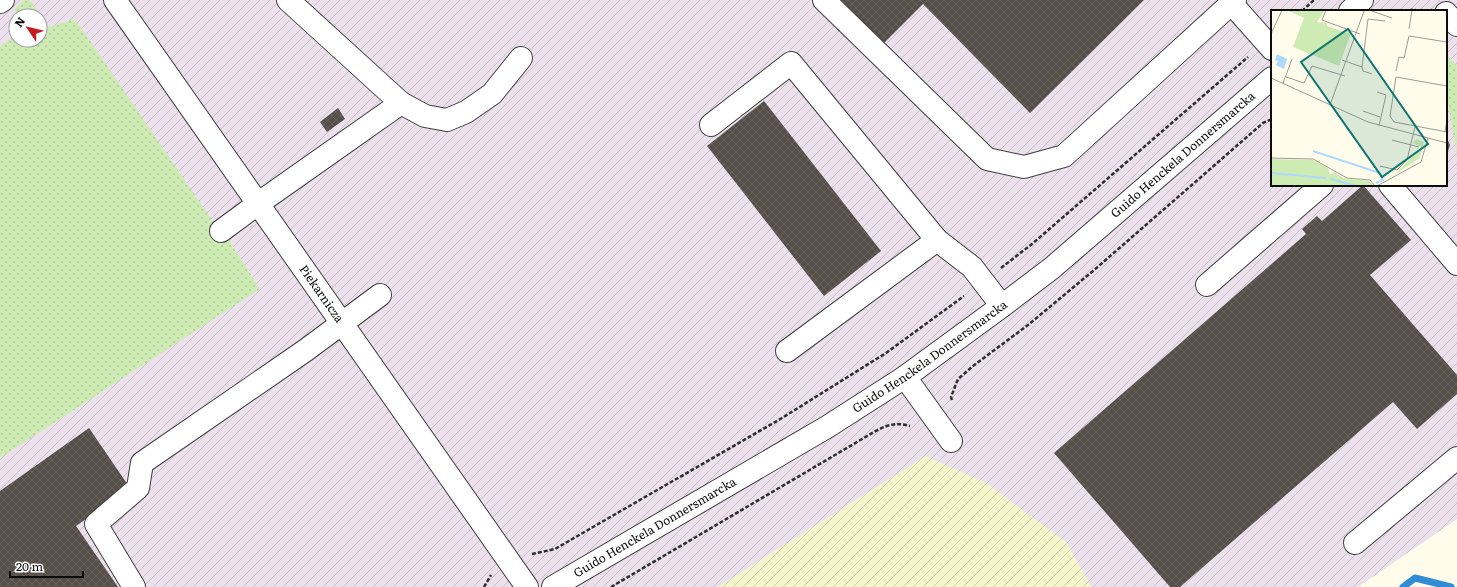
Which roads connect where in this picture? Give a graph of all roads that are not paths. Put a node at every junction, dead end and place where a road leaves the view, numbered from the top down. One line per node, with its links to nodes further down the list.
1 (3, 0): 7 (street)
2 (115, 0): 20 (street, Piekarnicza)
3 (288, 0): 16 (street)
4 (824, 0): 8 (street)
5 (1362, 0): 9 (street)
6 (1434, 0): 10 (street)
7 (0, 2)
8 (1234, 2): 13 (street)
9 (1351, 10)
10 (1443, 10)
11 (1447, 14): 12 (street)
12 (1457, 25)
13 (1269, 45)
14 (521, 58): 16 (street)
15 (1271, 79): 26 (street, Guido Henckela Donnersmarcka)
16 (401, 103): 20 (street)
17 (711, 125): 22 (street)
18 (1321, 186): 24 (street)
19 (1391, 186): 23 (street)
20 (259, 203): 21 (street); 27 (street, Piekarnicza)
21 (221, 231)
22 (936, 240): 26 (street); 28 (street)
23 (1457, 264)
24 (1207, 285)
25 (380, 294): 27 (street)
26 (1002, 306): 29 (street, Guido Henckela Donnersmarcka)
27 (342, 322): 33 (street); 34 (street, Piekarnicza)
28 (787, 351)
29 (905, 378): 30 (street); 35 (street, Guido Henckela Donnersmarcka)
30 (951, 441)
31 (1457, 458): 32 (street)
32 (1355, 543)
33 (134, 587)
34 (527, 587)
35 (553, 587)

